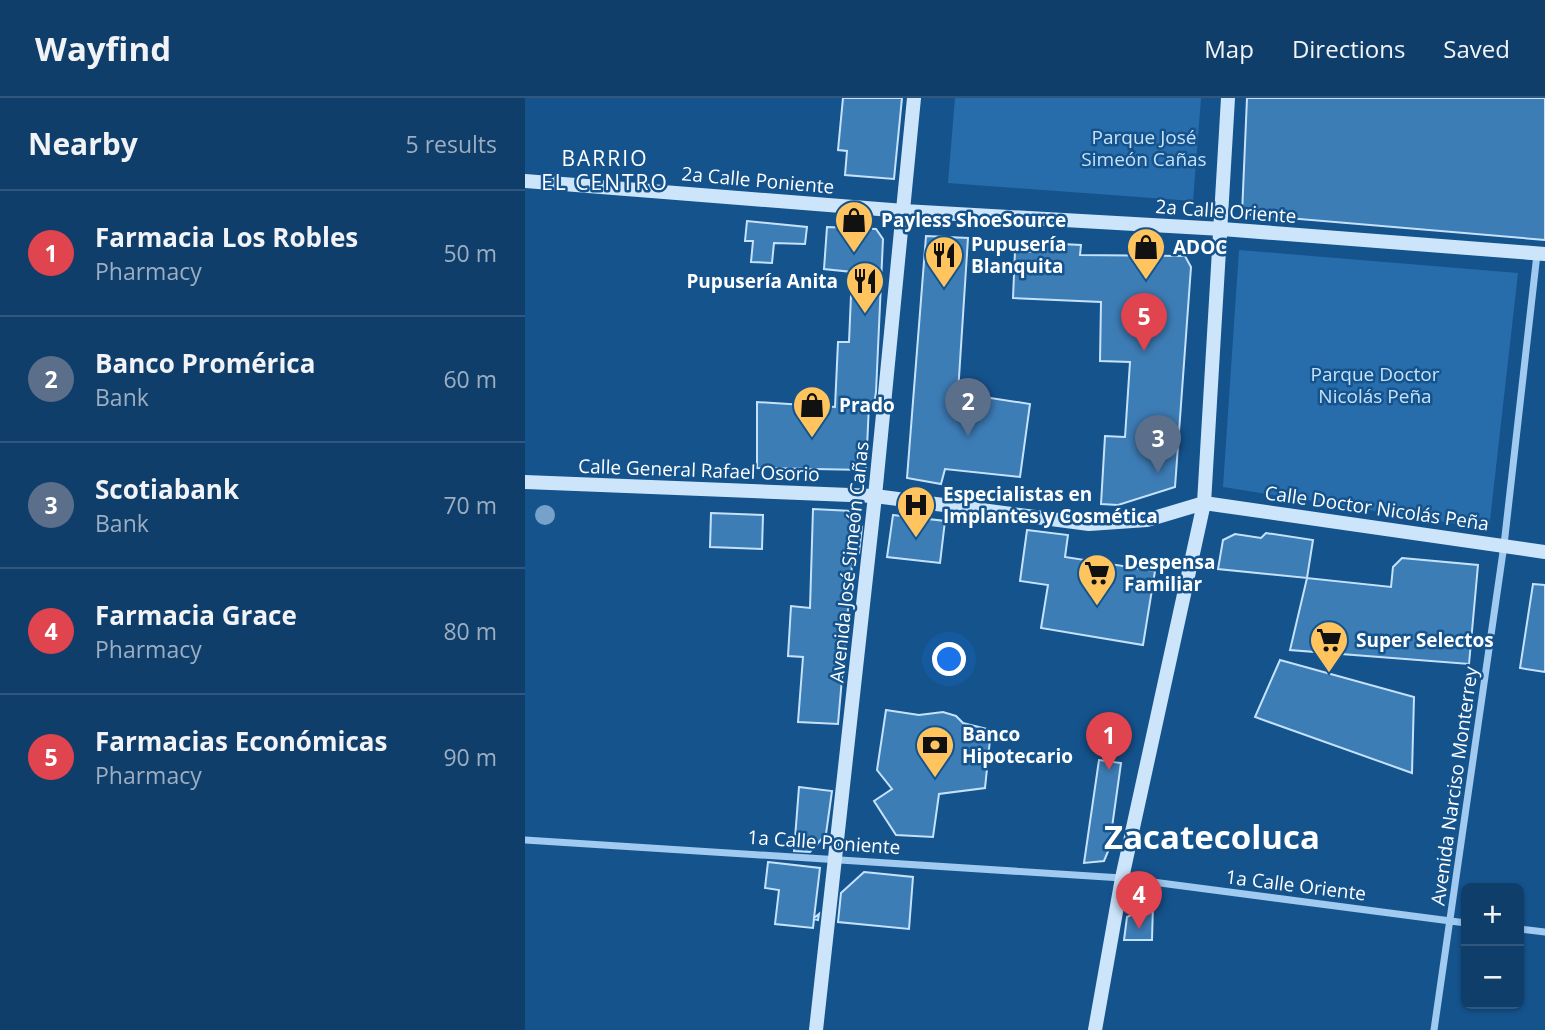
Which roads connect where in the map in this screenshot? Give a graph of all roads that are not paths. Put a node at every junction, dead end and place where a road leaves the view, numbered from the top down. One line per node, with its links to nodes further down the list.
1 (914, 98): 4 (main road, Avenida José Simeón Cañas)
2 (1228, 98): 5 (main road)
3 (525, 181): 4 (main road, 2a Calle Poniente)
4 (904, 211): 5 (main road, 2a Calle Oriente); 8 (main road, Avenida José Simeón Cañas)
5 (1222, 229): 6 (main road, 2a Calle Oriente); 9 (main road)
6 (1541, 254): 10 (street, Avenida Narciso Monterrey)
7 (525, 482): 8 (main road, Calle General Rafael Osorio)
8 (875, 496): 9 (main road, Calle General Rafael Osorio); 13 (main road, Avenida José Simeón Cañas)
9 (1204, 503): 10 (main road, Calle Doctor Nicolás Peña); 14 (main road)
10 (1504, 545): 11 (main road, Calle Doctor Nicolás Peña); 15 (street, Avenida Narciso Monterrey)
11 (1545, 552)
12 (525, 840): 13 (street, 1a Calle Poniente)
13 (837, 857): 14 (street, 1a Calle Poniente); 19 (main road, Avenida José Simeón Cañas)
14 (1122, 878): 15 (street, 1a Calle Oriente); 20 (main road)
15 (1450, 921): 16 (street, 1a Calle Oriente); 21 (street, Avenida Narciso Monterrey)
16 (1461, 922)
17 (1524, 930): 18 (street)
18 (1545, 932)
19 (816, 1030)
20 (1095, 1030)
21 (1434, 1030)

